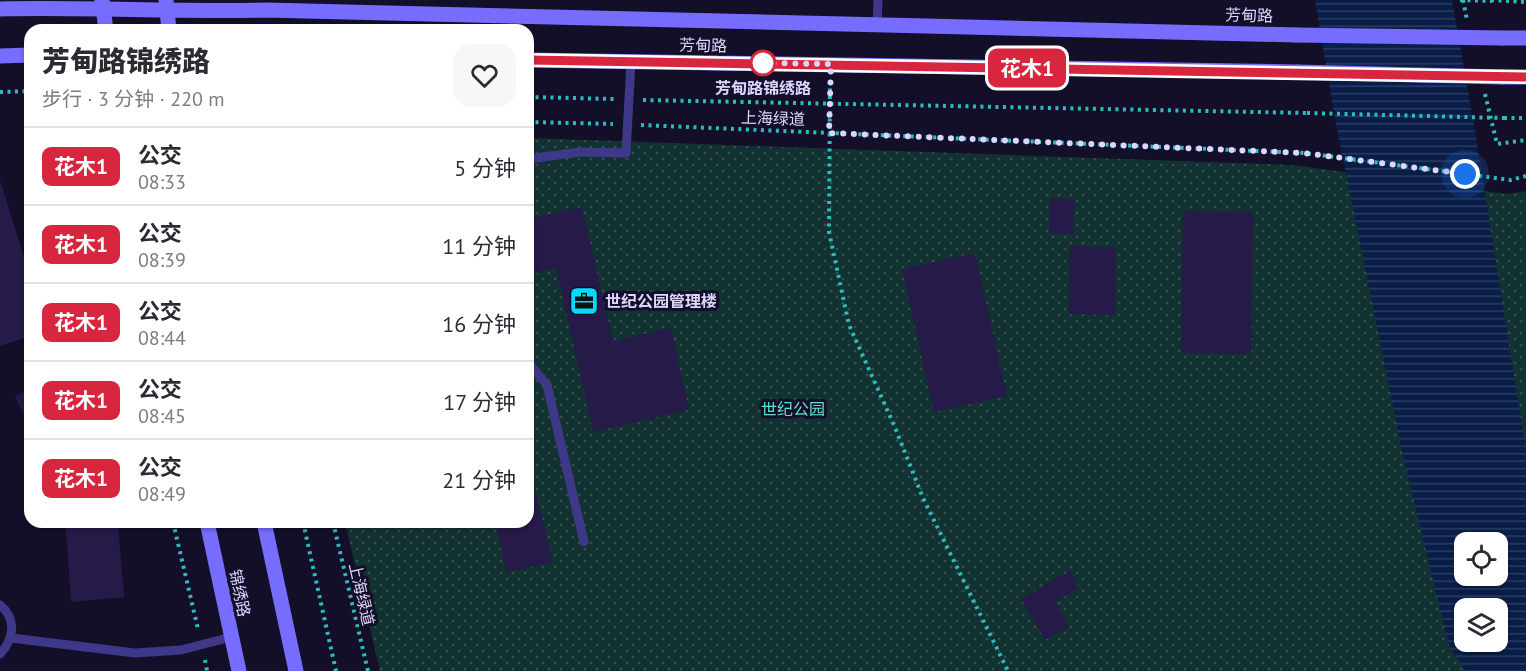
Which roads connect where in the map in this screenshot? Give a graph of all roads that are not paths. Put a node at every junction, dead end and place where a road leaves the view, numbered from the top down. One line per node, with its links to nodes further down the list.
1 (304, 0): 6 (main road)
2 (878, 0): 9 (lane)
3 (103, 4): 4 (main road, 芳甸路); 5 (main road, 芳甸路); 7 (main road)
4 (167, 5): 6 (main road, 芳甸路); 8 (main road)
5 (0, 9)
6 (335, 12): 9 (main road, 芳甸路)
7 (105, 24)
8 (169, 24)
9 (877, 25): 10 (main road, 芳甸路, bridge)
10 (1526, 38)
11 (24, 55): 12 (main road)
12 (0, 56)
13 (534, 60): 14 (main road, 芳甸路)
14 (631, 62): 15 (main road, 芳甸路, bridge); 16 (lane)
15 (1526, 77)
16 (534, 158)
17 (534, 369): 20 (lane)
18 (208, 528): 22 (main road, 锦绣路)
19 (265, 528): 26 (main road)
20 (584, 542)
21 (0, 605): 23 (lane)
22 (231, 637): 23 (lane); 25 (main road, 锦绣路)
23 (11, 638): 24 (lane)
24 (0, 654)
25 (239, 671)
26 (296, 671)

